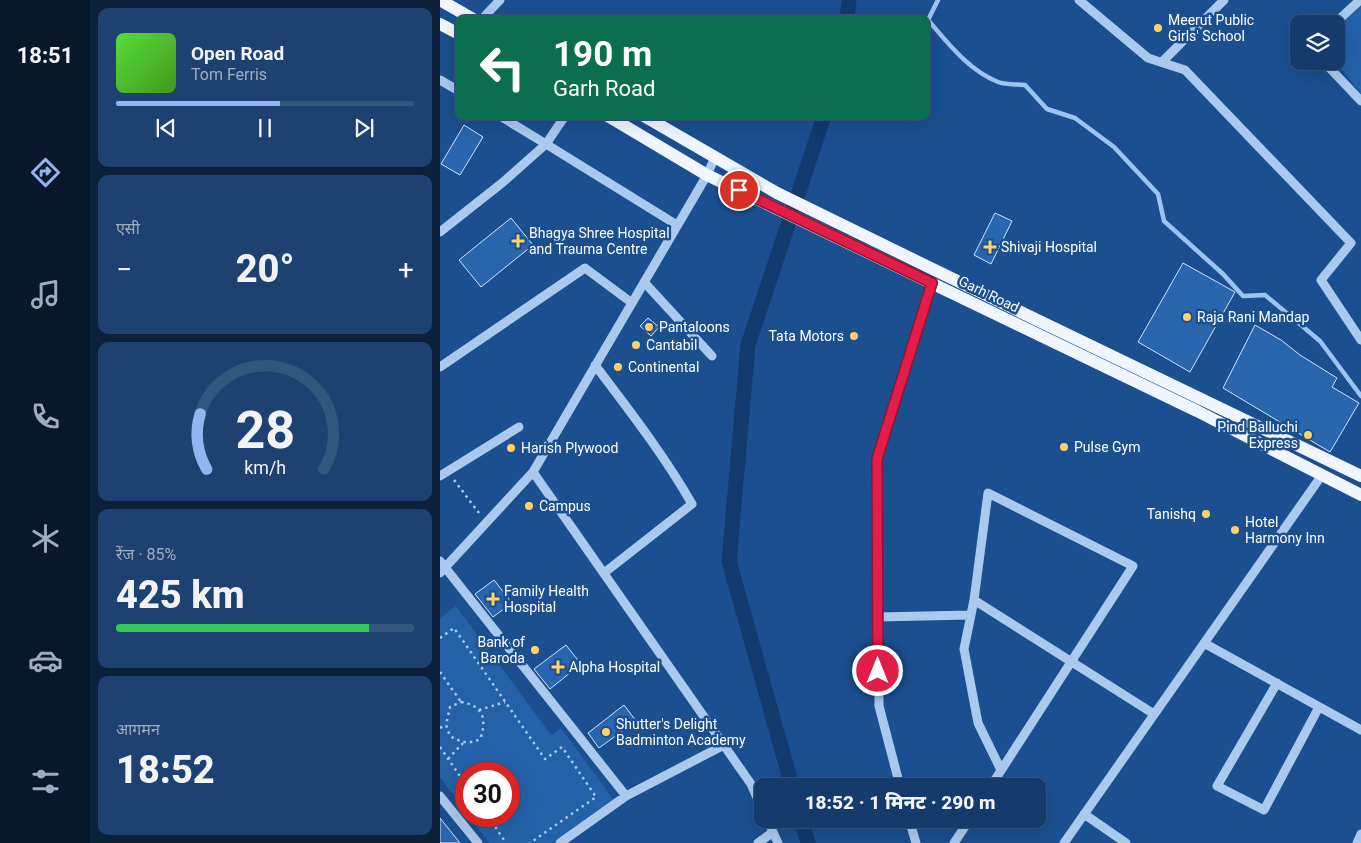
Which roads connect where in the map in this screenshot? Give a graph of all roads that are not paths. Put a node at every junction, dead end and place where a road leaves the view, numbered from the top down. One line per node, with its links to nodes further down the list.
1 (440, 0): 6 (main road)
2 (500, 0): 7 (street)
3 (1079, 0): 11 (street)
4 (1224, 0): 11 (street)
5 (1360, 0): 8 (street)
6 (465, 15)
7 (486, 15)
8 (1344, 15)
9 (440, 24): 10 (main road)
10 (455, 32)
11 (1162, 62): 29 (street)
12 (1332, 70): 15 (street)
13 (440, 80): 14 (street)
14 (455, 89)
15 (1361, 101)
16 (507, 120): 20 (street)
17 (562, 120): 20 (street)
18 (615, 120): 22 (main road, Garh Road)
19 (651, 120): 21 (main road, Garh Road)
20 (546, 144): 23 (street); 24 (street)
21 (715, 157): 22 (street); 28 (main road, Garh Road)
22 (707, 175): 23 (street); 26 (main road, Garh Road)
23 (677, 225): 25 (street)
24 (440, 232)
25 (644, 282): 27 (street); 30 (street)
26 (932, 283): 28 (main road, Garh Road); 46 (street)
27 (632, 303): 31 (street); 32 (street)
28 (1030, 324): 33 (main road, Garh Road); 34 (main road, Garh Road)
29 (1361, 340)
30 (712, 356)
31 (595, 365): 37 (street); 43 (street)
32 (440, 367)
33 (1234, 414): 34 (main road); 36 (main road, Garh Road)
34 (1228, 427): 39 (main road, Garh Road)
35 (519, 428): 38 (street)
36 (1330, 461): 39 (main road); 40 (main road, Garh Road)
37 (533, 472): 42 (street); 43 (street)
38 (444, 473)
39 (1322, 475): 41 (main road, Garh Road); 47 (street)
40 (1361, 476)
41 (1361, 494)
42 (442, 567): 59 (street)
43 (604, 574): 53 (street)
44 (974, 600): 45 (street); 48 (street); 48 (street)
45 (970, 615): 46 (street); 54 (street)
46 (878, 617): 55 (street)
47 (1204, 643): 49 (street); 51 (street)
48 (1071, 662): 51 (street); 54 (street)
49 (1277, 683): 50 (street); 50 (street)
50 (1319, 707): 52 (street)
51 (1154, 714): 60 (street)
52 (1361, 730)
53 (724, 745): 57 (street); 59 (street)
54 (1001, 770): 56 (street)
55 (898, 778)
56 (996, 778)
57 (754, 791)
58 (440, 796): 66 (street)
59 (626, 796): 67 (street)
60 (1084, 814): 72 (street); 73 (street)
61 (771, 828): 64 (street)
62 (912, 828): 70 (street)
63 (964, 828): 71 (street)
64 (773, 832): 68 (street); 69 (street)
65 (1361, 834): 74 (street)
66 (478, 843)
67 (560, 843)
68 (758, 843)
69 (778, 843)
70 (916, 843)
71 (954, 843)
72 (1064, 843)
73 (1126, 843)
74 (1357, 843)

